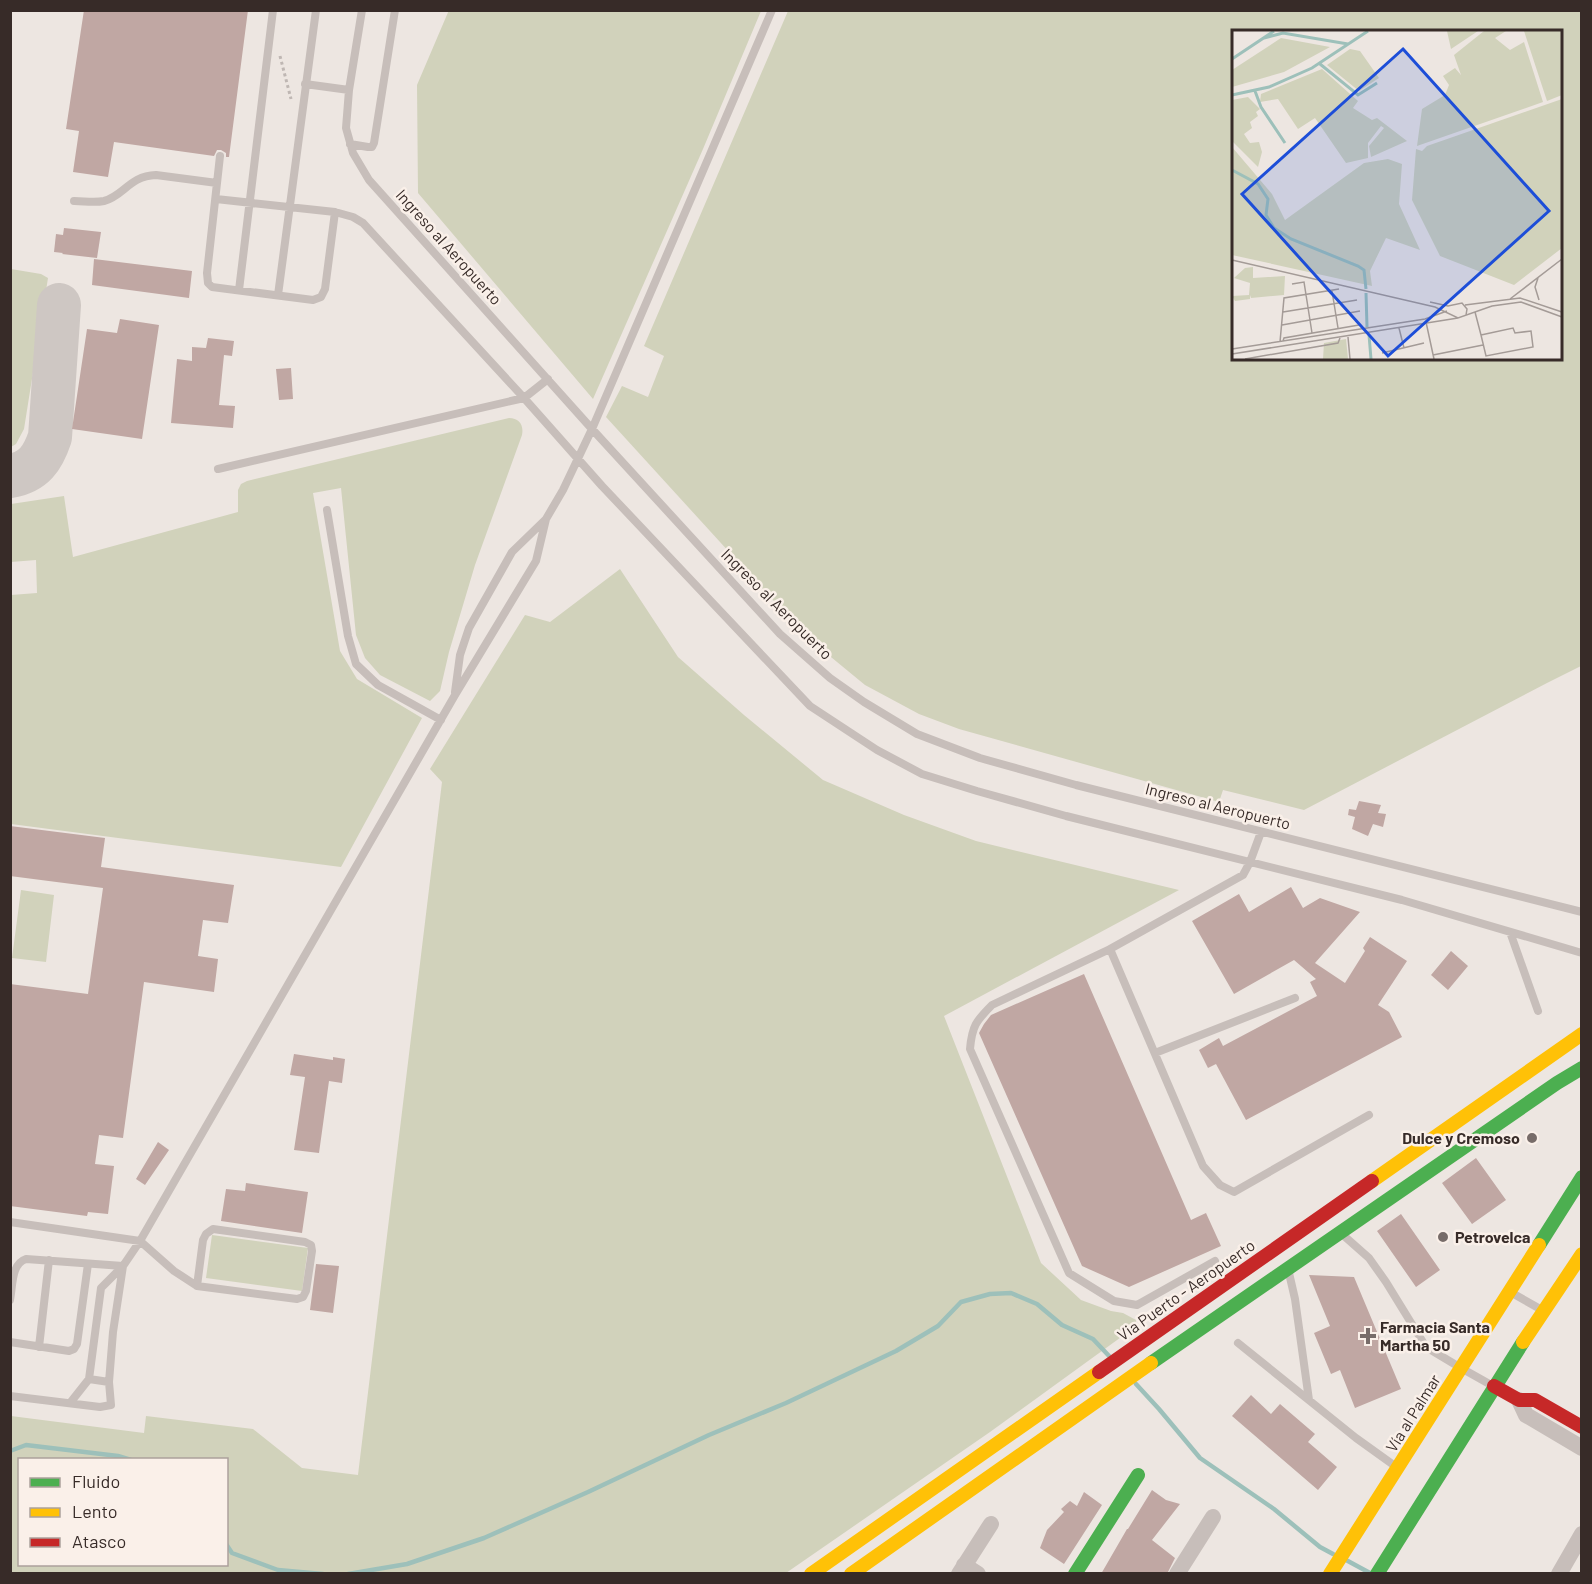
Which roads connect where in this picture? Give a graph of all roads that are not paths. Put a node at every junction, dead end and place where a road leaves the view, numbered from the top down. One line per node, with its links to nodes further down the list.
1 (273, 10): 13 (lane)
2 (316, 10): 6 (lane)
3 (362, 10): 7 (lane)
4 (395, 10): 8 (lane)
5 (772, 10): 20 (lane)
6 (305, 84): 7 (lane); 14 (lane)
7 (349, 90): 8 (lane)
8 (350, 144): 18 (lane, Ingreso al Aeropuerto)
9 (220, 156): 10 (lane)
10 (217, 183): 11 (lane); 12 (lane)
11 (216, 199): 13 (lane); 16 (lane)
12 (74, 201)
13 (250, 202): 14 (lane); 16 (lane)
14 (290, 207): 15 (lane); 17 (lane)
15 (335, 212): 17 (lane); 19 (lane)
16 (239, 291): 17 (lane)
17 (278, 295)
18 (548, 379): 19 (lane); 20 (lane, Ingreso al Aeropuerto)
19 (524, 398): 21 (lane); 22 (lane)
20 (592, 429): 21 (lane); 27 (lane, Ingreso al Aeropuerto)
21 (578, 459): 24 (lane); 28 (lane)
22 (218, 470)
23 (327, 510): 26 (lane)
24 (546, 519): 25 (lane); 25 (lane)
25 (455, 695): 26 (lane)
26 (441, 720): 43 (lane)
27 (1261, 832): 28 (lane); 29 (lane, Ingreso al Aeropuerto)
28 (1250, 862): 30 (lane); 31 (lane)
29 (1581, 912)
30 (1510, 932): 32 (lane); 34 (lane)
31 (1110, 949): 36 (lane); 46 (lane)
32 (1581, 953)
33 (1294, 998): 36 (lane)
34 (1538, 1011)
35 (1581, 1034): 74 (main road, Via Puerto - Aeropuerto)
36 (1155, 1053): 38 (lane)
37 (1581, 1068): 42 (main road)
38 (1369, 1115)
39 (1581, 1178): 40 (main road, Vía al Palmar)
40 (1576, 1200): 51 (main road, Vía al Palmar)
41 (10, 1222): 43 (lane)
42 (1341, 1233): 49 (main road); 57 (lane)
43 (140, 1241): 48 (lane); 50 (lane)
44 (1581, 1254): 53 (main road)
45 (49, 1260): 47 (lane); 52 (lane); 56 (lane)
46 (1215, 1262)
47 (88, 1264): 48 (lane); 56 (lane)
48 (123, 1266): 58 (lane); 59 (lane)
49 (1288, 1269): 62 (lane); 75 (main road)
50 (197, 1286): 50 (lane)
51 (1510, 1291): 53 (lane); 57 (main road, Vía al Palmar)
52 (10, 1300)
53 (1542, 1311): 60 (main road)
54 (10, 1342): 56 (lane)
55 (1238, 1343): 62 (lane)
56 (39, 1347)
57 (1461, 1368): 60 (lane); 67 (main road, Vía al Palmar)
58 (89, 1379): 59 (lane); 64 (lane)
59 (109, 1382): 64 (lane)
60 (1494, 1386): 63 (main road); 79 (main road)
61 (10, 1396): 64 (lane)
62 (1309, 1400): 67 (lane)
63 (1519, 1400): 65 (main road); 66 (street)
64 (70, 1403)
65 (1581, 1427)
66 (1581, 1448)
67 (1398, 1468): 78 (main road, Vía al Palmar)
68 (1138, 1475): 76 (main road)
69 (1213, 1516): 77 (street)
70 (991, 1524): 72 (street)
71 (1581, 1534): 73 (street)
72 (967, 1571)
73 (1566, 1571)
74 (811, 1574)
75 (851, 1574)
76 (1075, 1574)
77 (1176, 1574)
78 (1330, 1574)
79 (1377, 1574)

